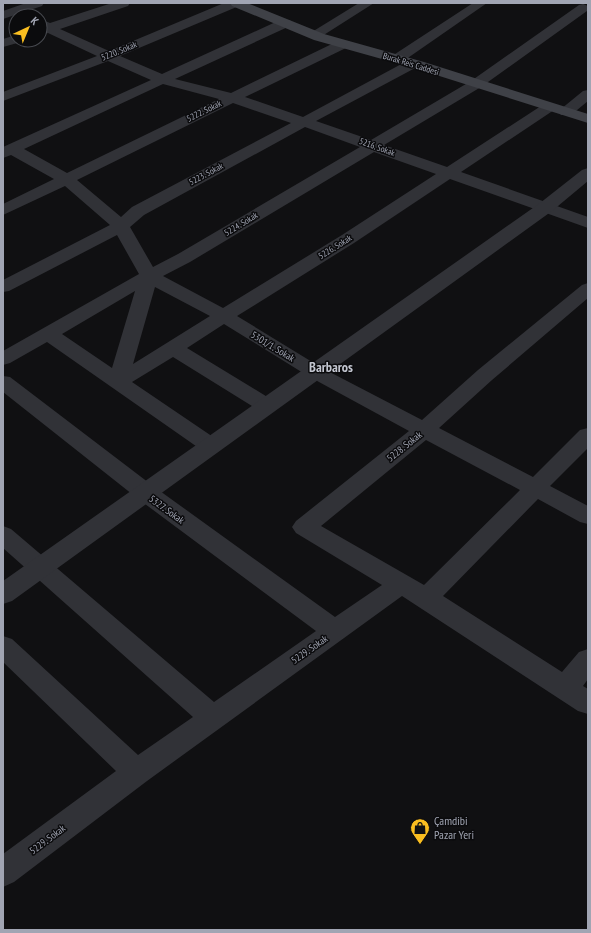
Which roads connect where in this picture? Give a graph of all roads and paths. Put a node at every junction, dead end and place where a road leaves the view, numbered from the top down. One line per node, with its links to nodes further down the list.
1 (124, 3): 8 (street)
2 (368, 3): 10 (street)
3 (481, 3): 13 (street, 5223. Sokak)
4 (567, 3): 6 (street)
5 (241, 4): 7 (main road, Burak Reis Caddesi); 12 (street, 5220. Sokak)
6 (586, 8): 15 (street, 5224. Sokak)
7 (285, 23): 10 (main road, Burak Reis Caddesi); 14 (street)
8 (48, 26)
9 (48, 30): 12 (street, 5216. Sokak)
10 (314, 35): 11 (main road, Burak Reis Caddesi)
11 (343, 44): 13 (main road, Burak Reis Caddesi); 18 (street, 5222. Sokak)
12 (109, 56): 14 (street, 5216. Sokak); 17 (street, 5220. Sokak)
13 (405, 61): 15 (main road, Burak Reis Caddesi); 22 (street, 5223. Sokak)
14 (163, 80): 18 (street, 5216. Sokak); 24 (street)
15 (476, 84): 19 (main road, Burak Reis Caddesi); 23 (street, 5224. Sokak)
16 (588, 94): 20 (street)
17 (3, 97)
18 (232, 98): 22 (street, 5216. Sokak); 27 (street, 5222. Sokak)
19 (548, 107): 20 (main road, Burak Reis Caddesi); 25 (street, 5226. Sokak)
20 (566, 112): 21 (main road, Burak Reis Caddesi)
21 (588, 119)
22 (304, 122): 23 (street, 5216. Sokak); 31 (street, 5223. Sokak)
23 (372, 145): 25 (street, 5216. Sokak); 32 (street, 5224. Sokak)
24 (8, 151): 27 (street)
25 (450, 173): 28 (street, 5216. Sokak); 35 (street, 5226. Sokak)
26 (588, 173): 28 (street)
27 (66, 179): 29 (street); 31 (street)
28 (546, 207): 30 (street, 5216. Sokak); 39 (street)
29 (3, 210)
30 (588, 223)
31 (121, 226): 32 (street); 33 (street, 5223. Sokak)
32 (149, 276): 35 (street, 5301/1. Sokak); 36 (street, 5224. Sokak); 41 (street)
33 (3, 287)
34 (588, 289): 43 (street, 5228. Sokak)
35 (225, 317): 37 (street, 5226. Sokak); 39 (street, 5301/1. Sokak)
36 (48, 334): 38 (street, 5224. Sokak); 41 (street)
37 (173, 348): 41 (street, 5226. Sokak); 42 (street)
38 (3, 359)
39 (315, 372): 42 (street); 43 (street, 5301/1. Sokak)
40 (3, 382): 47 (street, 5327. Sokak)
41 (118, 382): 45 (street)
42 (267, 406): 45 (street)
43 (425, 429): 46 (street, 5301/1. Sokak); 51 (street, 5228. Sokak)
44 (588, 435): 46 (street)
45 (211, 446): 47 (street)
46 (535, 488): 48 (street, 5301/1. Sokak); 53 (street)
47 (145, 492): 50 (street); 54 (street, 5327. Sokak)
48 (588, 516)
49 (3, 535): 50 (street)
50 (39, 568): 52 (street); 59 (street)
51 (401, 584): 53 (street); 54 (street, 5229. Sokak)
52 (3, 594)
53 (426, 598): 57 (street)
54 (335, 631): 59 (street, 5229. Sokak)
55 (3, 646): 60 (street)
56 (588, 660): 57 (street)
57 (565, 688): 58 (street)
58 (588, 703)
59 (214, 718): 60 (street, 5229. Sokak)
60 (137, 772): 61 (street, 5229. Sokak)
61 (5, 868)

